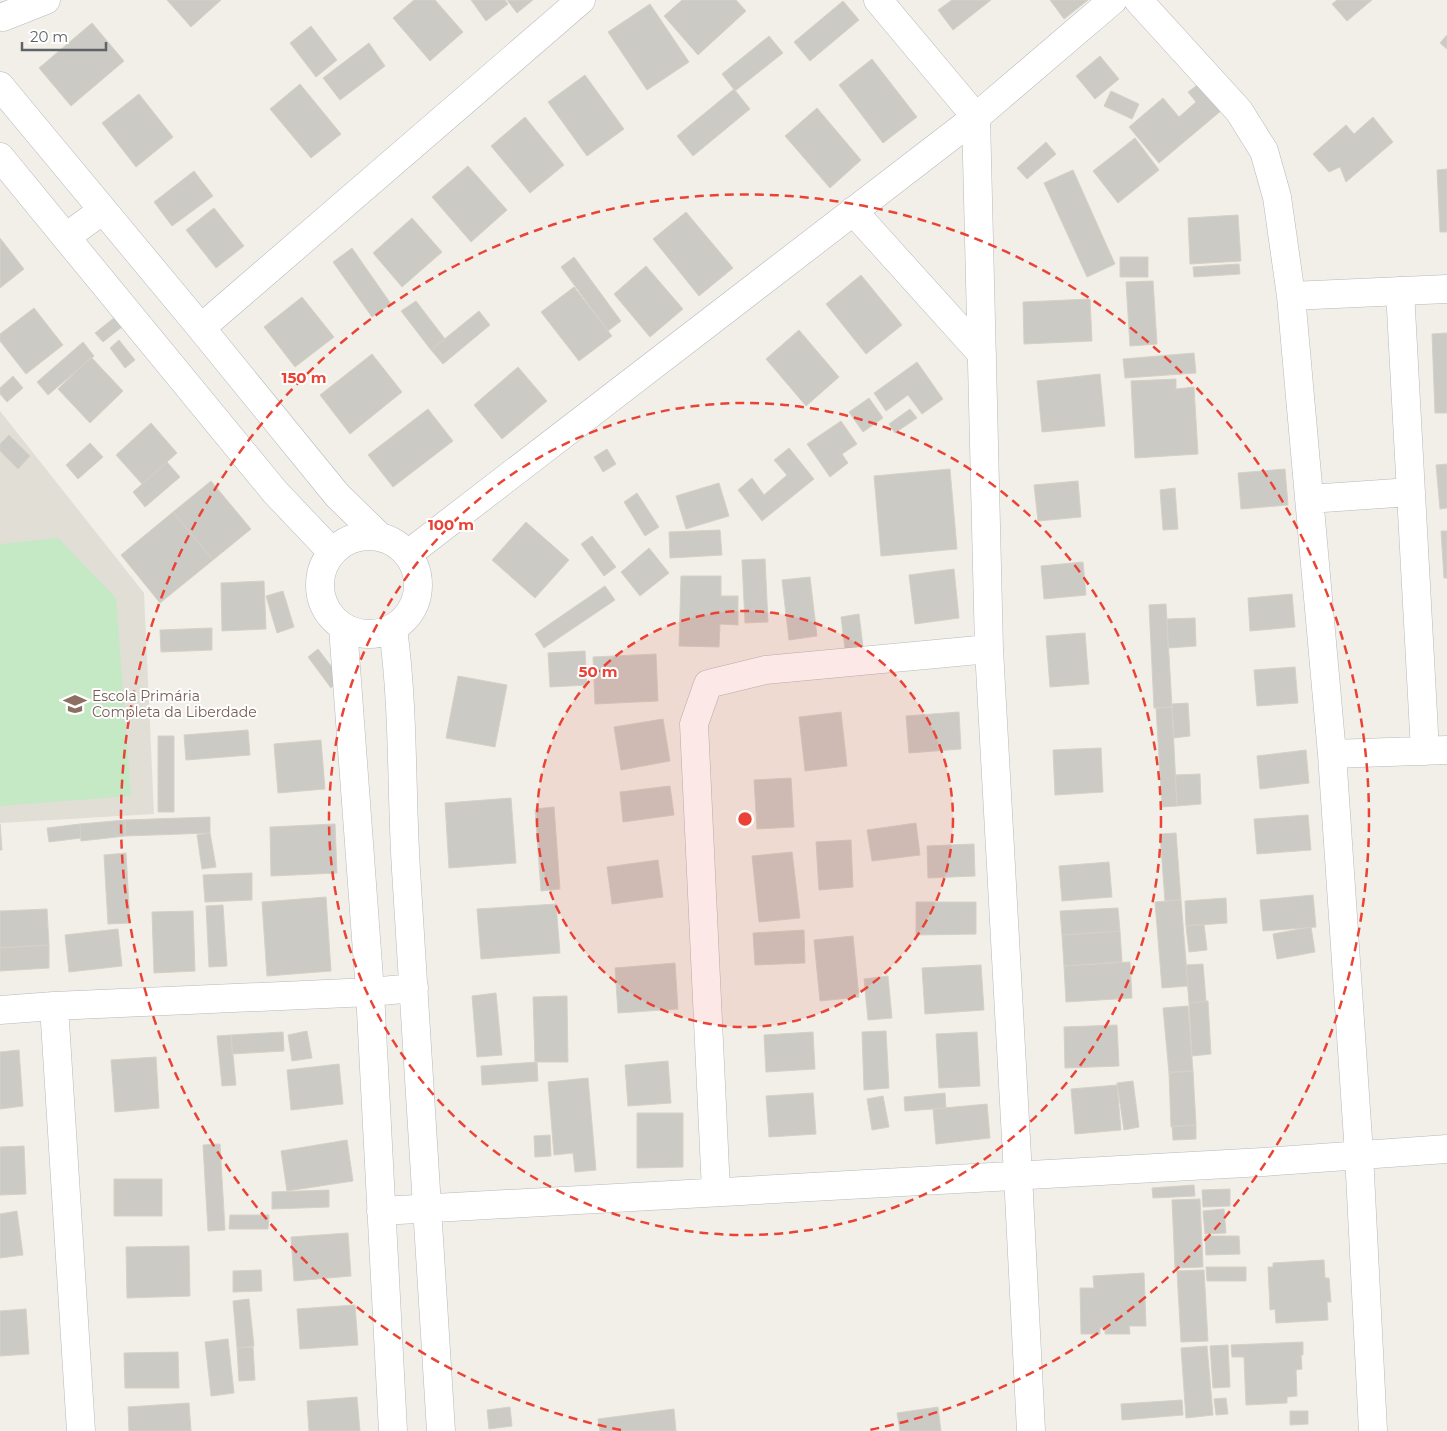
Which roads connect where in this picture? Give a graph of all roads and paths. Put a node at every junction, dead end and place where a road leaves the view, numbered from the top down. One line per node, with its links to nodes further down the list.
1 (46, 0): 6 (street)
2 (581, 0): 16 (street)
3 (878, 0): 8 (street)
4 (1113, 0): 8 (street)
5 (1138, 0): 15 (street)
6 (3, 13)
7 (0, 86): 10 (street)
8 (976, 117): 11 (street); 17 (street)
9 (0, 156): 12 (street)
10 (103, 210): 12 (street); 16 (street)
11 (853, 211): 17 (street); 22 (street)
12 (66, 237): 21 (street)
13 (1447, 288): 14 (street)
14 (1400, 291): 15 (street); 18 (street)
15 (1291, 296): 19 (street)
16 (201, 328): 20 (street)
17 (982, 354): 25 (street)
18 (1411, 492): 19 (street); 26 (street)
19 (1309, 499): 27 (street)
20 (379, 536): 21 (street); 22 (street)
21 (332, 552): 23 (street)
22 (408, 554): 24 (street)
23 (343, 627): 24 (street); 29 (street)
24 (393, 629): 28 (street)
25 (988, 649): 34 (street); 35 (street)
26 (1436, 751): 27 (street)
27 (1332, 754): 33 (street)
28 (414, 988): 29 (street); 36 (street)
29 (370, 992): 30 (street); 37 (street)
30 (54, 1006): 31 (street); 38 (street)
31 (0, 1010)
32 (1447, 1149): 33 (street)
33 (1359, 1154): 34 (street); 42 (street)
34 (1018, 1175): 35 (street); 41 (street)
35 (716, 1192): 36 (street)
36 (427, 1208): 37 (street); 40 (street)
37 (381, 1211): 39 (street)
38 (81, 1431)
39 (393, 1431)
40 (441, 1431)
41 (1031, 1431)
42 (1373, 1431)

